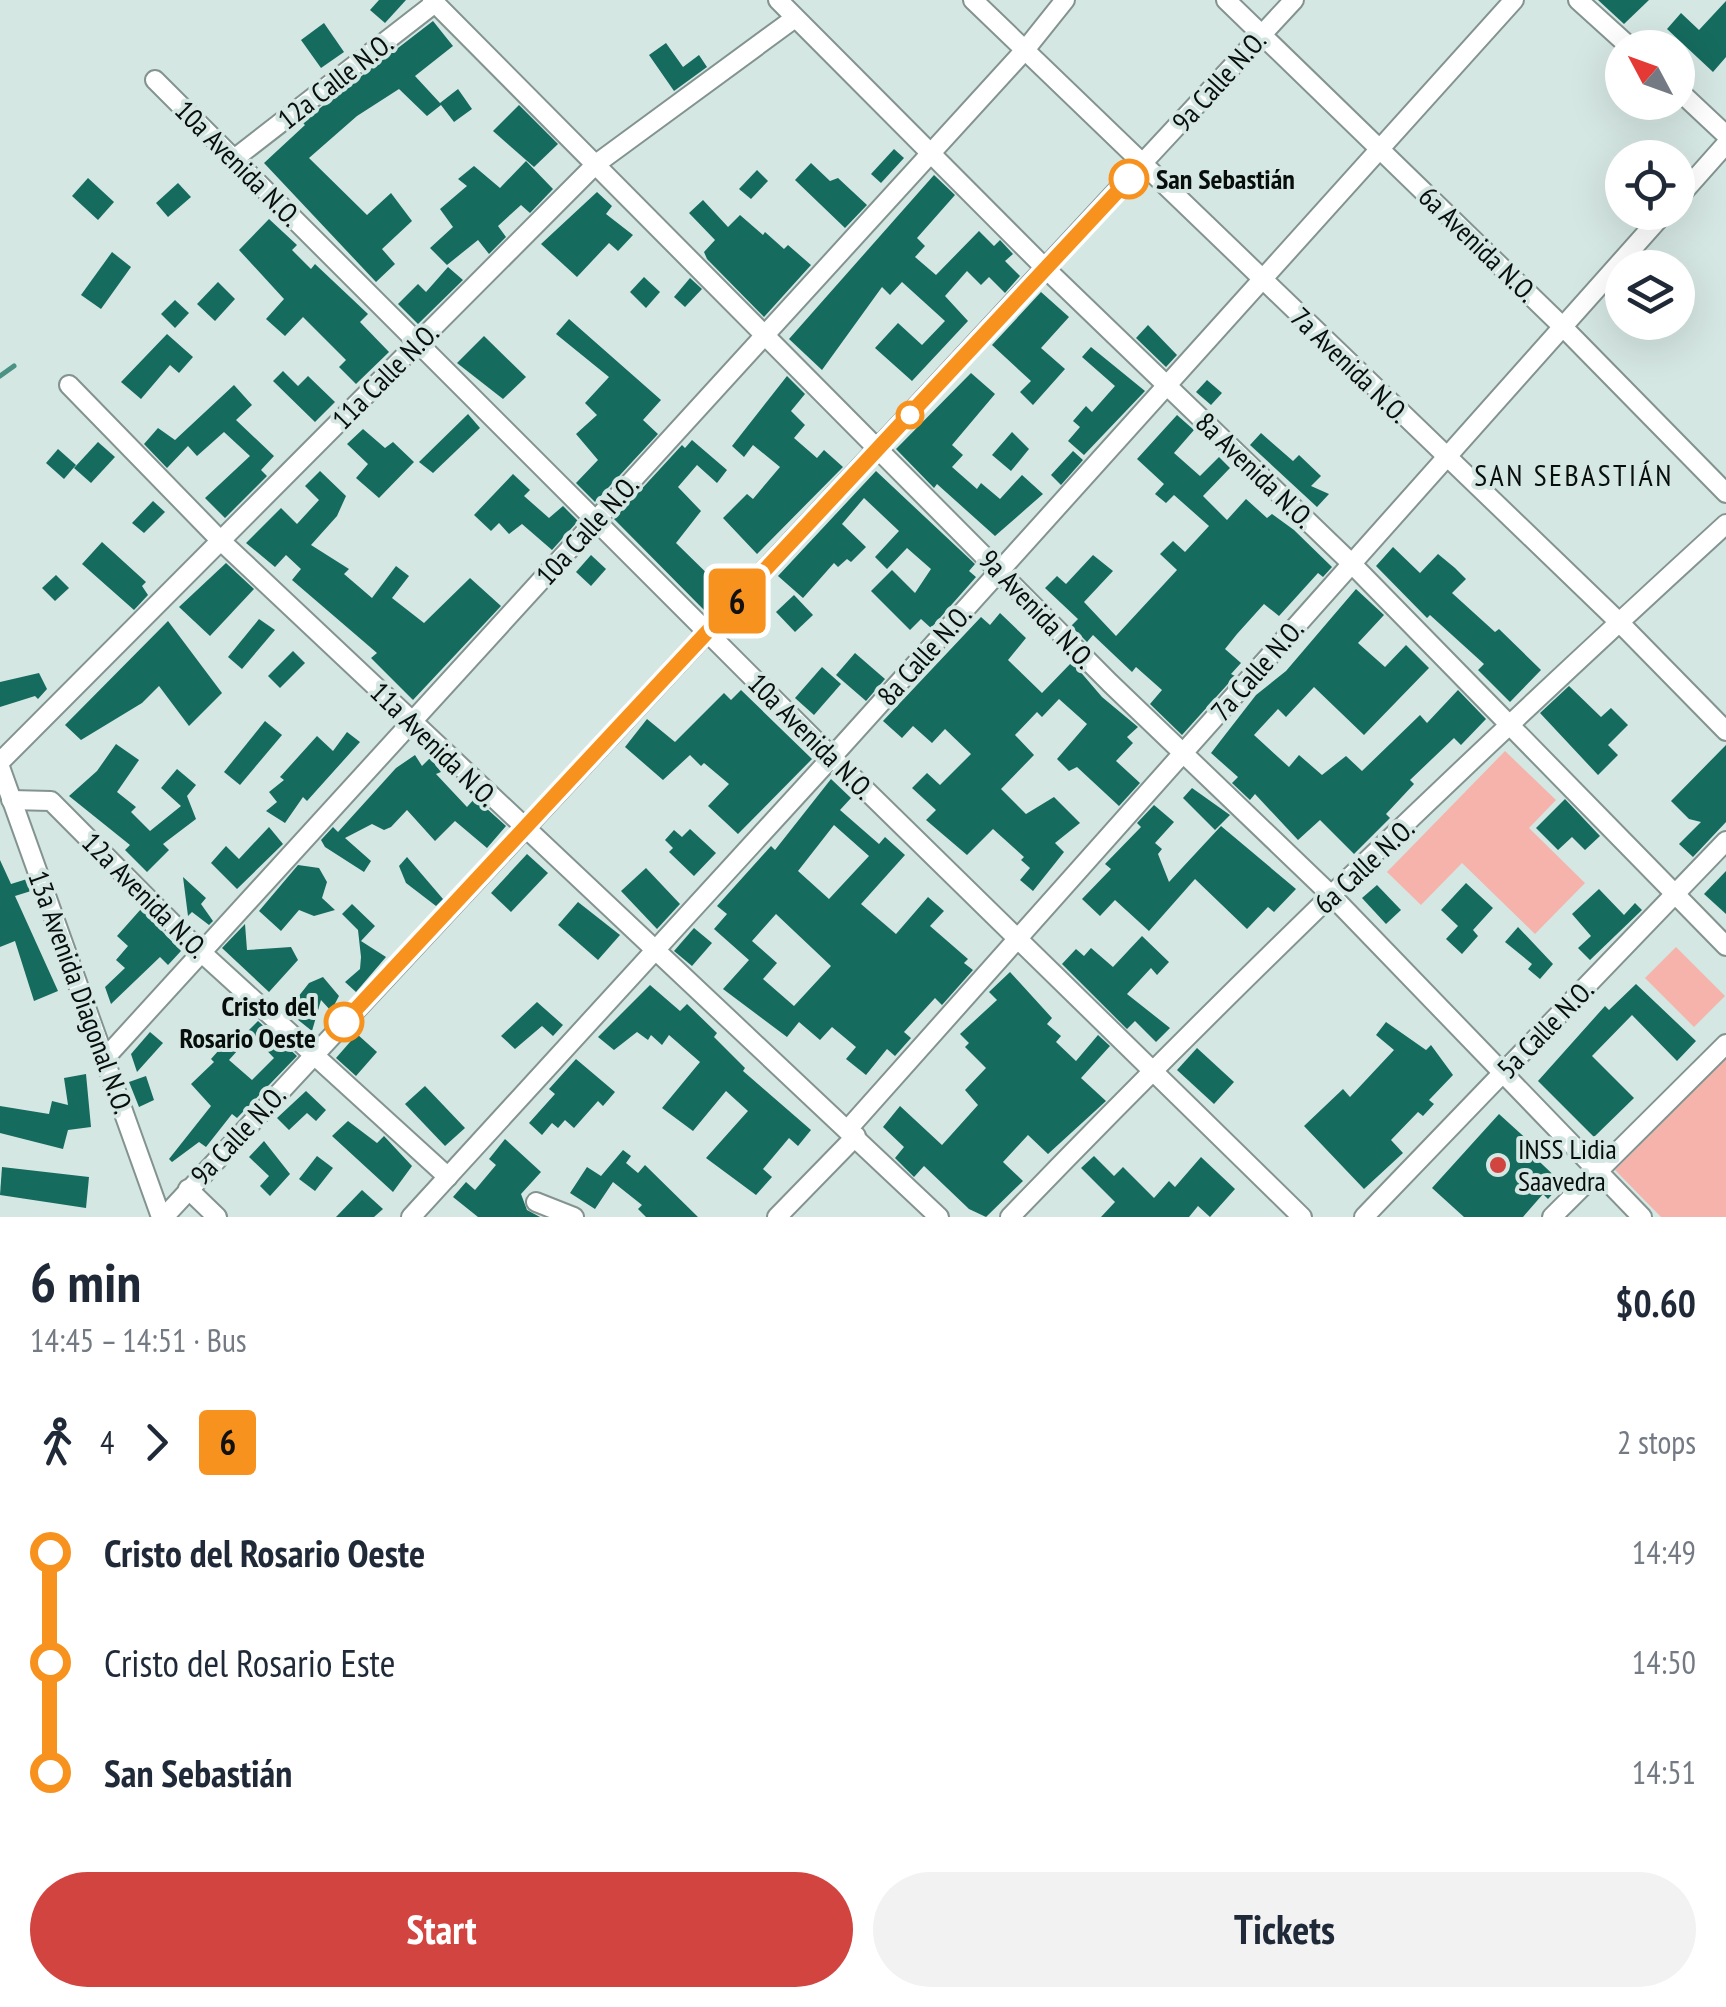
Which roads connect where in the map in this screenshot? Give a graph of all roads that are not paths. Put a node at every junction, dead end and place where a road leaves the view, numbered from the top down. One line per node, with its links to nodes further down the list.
1 (778, 0): 9 (street, 8a Avenida N.O.)
2 (973, 0): 12 (street, 7a Avenida N.O.)
3 (1065, 0): 12 (street, 10a Calle N.O.)
4 (1226, 0): 11 (street, 6a Avenida N.O.)
5 (1294, 0): 11 (street, 9a Calle N.O.)
6 (1514, 0): 17 (street, 8a Calle N.O.)
7 (1578, 0): 10 (street)
8 (433, 2): 19 (street, 12a Calle N.O.); 20 (street, 9a Avenida N.O.)
9 (794, 18): 18 (street, 8a Avenida N.O.); 20 (street, 11a Calle N.O.)
10 (1610, 30)
11 (1262, 35): 17 (street, 6a Avenida N.O.); 21 (street, 9a Calle N.O.)
12 (1025, 50): 18 (street, 10a Calle N.O.); 21 (street, 7a Avenida N.O.)
13 (155, 80): 19 (street, 10a Avenida N.O.)
14 (1695, 106): 15 (street)
15 (1726, 135)
16 (1726, 144): 22 (street)
17 (1380, 150): 25 (street, 8a Calle N.O.); 26 (street, 6a Avenida N.O.)
18 (932, 152): 24 (street, 8a Avenida N.O.); 27 (street, 10a Calle N.O.)
19 (234, 158): 28 (street, 10a Avenida N.O.)
20 (596, 164): 27 (street, 9a Avenida N.O.); 28 (street, 11a Calle N.O.)
21 (1142, 165): 24 (street, 9a Calle N.O.); 25 (street, 7a Avenida N.O.)
22 (1695, 179)
23 (1648, 230): 26 (street, 7a Calle N.O.)
24 (1046, 268): 30 (street, 8a Avenida N.O.); 31 (street, 9a Calle N.O.)
25 (1263, 281): 30 (street, 8a Calle N.O.); 32 (street, 7a Avenida N.O.)
26 (1562, 326): 32 (street, 7a Calle N.O.); 33 (street, 6a Avenida N.O.)
27 (765, 335): 31 (street, 9a Avenida N.O.); 34 (street, 10a Calle N.O.)
28 (418, 343): 34 (street, 10a Avenida N.O.); 36 (street, 11a Calle N.O.)
29 (68, 385): 36 (street, 11a Avenida N.O.)
30 (1168, 386): 37 (street, 8a Avenida N.O.); 38 (street, 8a Calle N.O.)
31 (878, 449): 38 (street, 9a Avenida N.O.); 40 (street, 9a Calle N.O.)
32 (1445, 456): 37 (street, 7a Calle N.O.); 39 (street, 7a Avenida N.O.)
33 (1726, 494)
34 (596, 520): 40 (street, 10a Avenida N.O.); 41 (street, 10a Calle N.O.)
35 (1726, 524): 39 (street, 6a Calle N.O.)
36 (221, 541): 41 (street, 11a Avenida N.O.); 46 (street, 11a Calle N.O.)
37 (1350, 562): 42 (street, 8a Avenida N.O.); 44 (street, 7a Calle N.O.)
38 (1000, 570): 44 (street, 9a Avenida N.O.); 45 (street, 8a Calle N.O.)
39 (1620, 624): 42 (street, 6a Calle N.O.); 43 (street, 7a Avenida N.O.)
40 (707, 632): 45 (street, 10a Avenida N.O.); 48 (street, 9a Calle N.O.)
41 (412, 722): 48 (street, 11a Avenida N.O.); 54 (street, 10a Calle N.O.)
42 (1510, 728): 50 (street, 6a Calle N.O.); 51 (street, 8a Avenida N.O.)
43 (1726, 732)
44 (1185, 754): 50 (street, 9a Avenida N.O.); 52 (street, 7a Calle N.O.)
45 (832, 758): 52 (street, 10a Avenida N.O.); 55 (street, 8a Calle N.O.)
46 (0, 765): 47 (street, 13a Avenida Diagonal N.O.)
47 (11, 800): 54 (street, 12a Avenida N.O.); 58 (street, 13a Avenida Diagonal N.O.)
48 (524, 829): 55 (street, 11a Avenida N.O.); 57 (street, 9a Calle N.O.)
49 (1726, 841): 51 (street, 5a Calle N.O.)
50 (1331, 895): 59 (street, 6a Calle N.O.); 60 (street, 9a Avenida N.O.)
51 (1675, 896): 53 (street, 8a Avenida N.O.); 60 (street, 5a Calle N.O.)
52 (1019, 939): 59 (street, 10a Avenida N.O.); 61 (street, 7a Calle N.O.)
53 (1726, 946)
54 (201, 952): 57 (street, 12a Avenida N.O.); 58 (street, 10a Calle N.O.)
55 (653, 952): 61 (street, 11a Avenida N.O.); 63 (street, 8a Calle N.O.)
56 (1726, 1044): 62 (street)
57 (314, 1054): 63 (street, 12a Avenida N.O.); 64 (street, 9a Calle N.O.)
58 (106, 1057): 66 (street, 13a Avenida Diagonal N.O.)
59 (1154, 1068): 72 (street, 6a Calle N.O.); 73 (street, 10a Avenida N.O.)
60 (1502, 1073): 62 (street, 9a Avenida N.O.); 74 (street, 5a Calle N.O.)
61 (853, 1132): 70 (street, 7a Calle N.O.); 71 (street, 11a Avenida N.O.)
62 (1598, 1170): 75 (street); 76 (street, 9a Avenida N.O.)
63 (448, 1176): 68 (street, 8a Calle N.O.)
64 (188, 1189): 66 (street, 9a Calle N.O.); 67 (street)
65 (536, 1202): 69 (street)
66 (162, 1217)
67 (217, 1217)
68 (411, 1217)
69 (574, 1217)
70 (777, 1217)
71 (940, 1217)
72 (1010, 1217)
73 (1302, 1217)
74 (1364, 1217)
75 (1552, 1217)
76 (1642, 1217)

